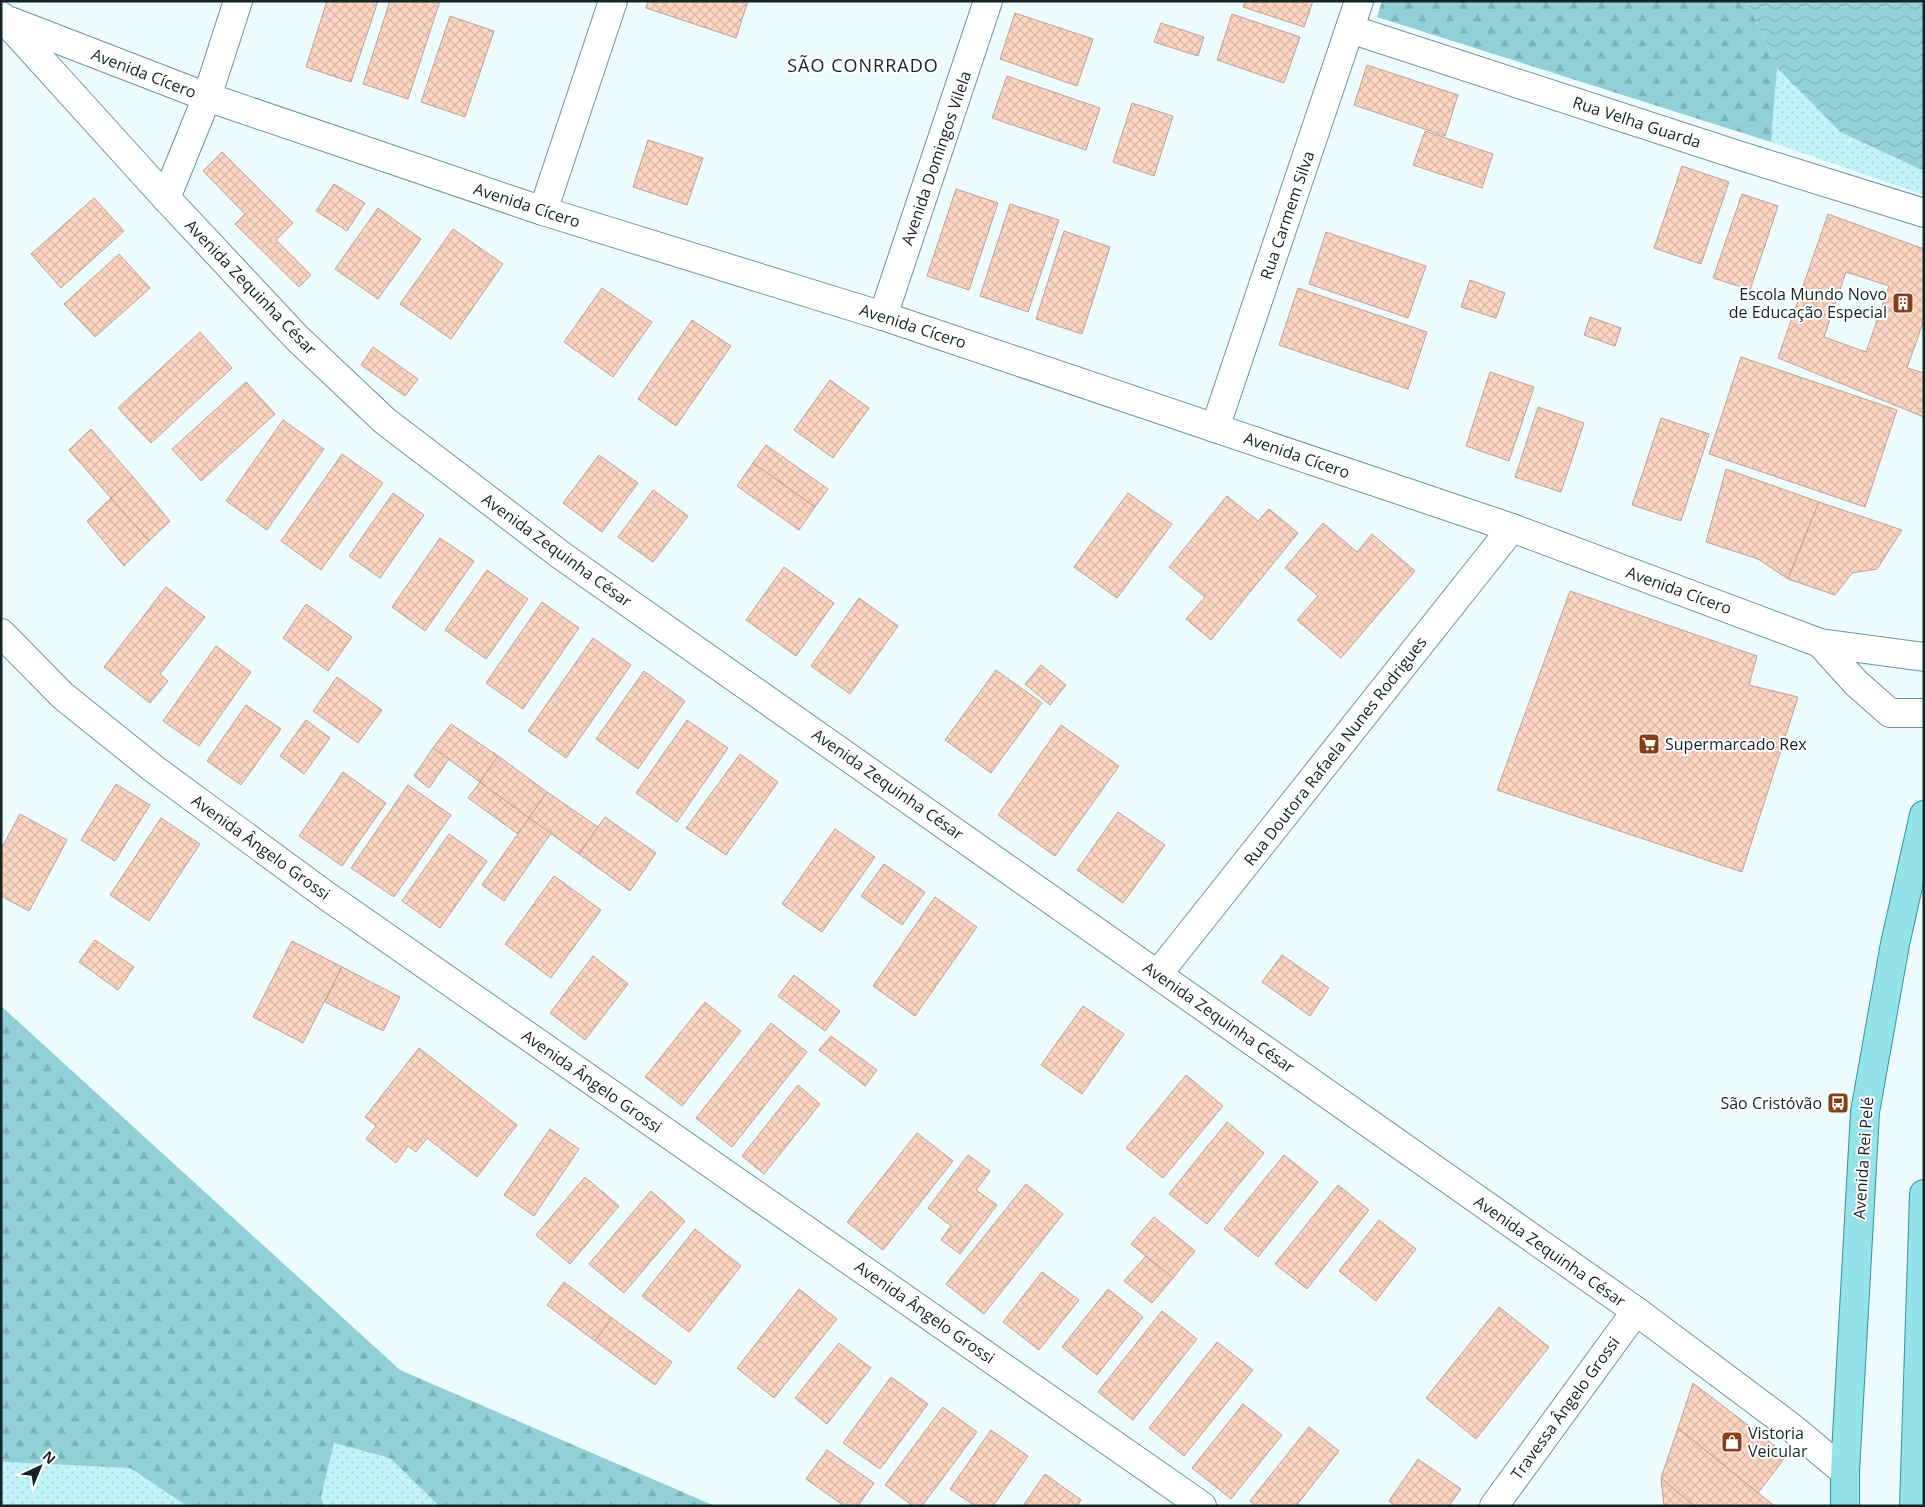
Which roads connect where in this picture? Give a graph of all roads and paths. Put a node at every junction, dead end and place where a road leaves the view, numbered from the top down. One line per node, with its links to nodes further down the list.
1 (238, 1): 7 (street)
2 (613, 1): 9 (street)
3 (988, 1): 11 (street, Avenida Domingos Vilela)
4 (1360, 1): 6 (street, Rua Carmem Silva)
5 (2, 17): 7 (street, Avenida Cícero); 8 (street, Avenida Zequinha César)
6 (1350, 29): 10 (street, Rua Velha Guarda); 12 (street, Rua Carmem Silva)
7 (207, 97): 8 (street); 9 (street, Avenida Cícero)
8 (166, 198): 19 (street, Avenida Zequinha César)
9 (543, 211): 11 (street, Avenida Cícero)
10 (1924, 213)
11 (883, 316): 12 (street, Avenida Cícero)
12 (1215, 428): 13 (street, Avenida Cícero)
13 (1512, 528): 15 (street, Avenida Cícero); 19 (street, Rua Doutora Rafaela Nunes Rodrigues)
14 (1, 633): 23 (street, Avenida Ângelo Grossi)
15 (1820, 643): 16 (street, Avenida Cícero); 17 (street, Avenida Cícero)
16 (1924, 657)
17 (1924, 713)
18 (1924, 815): 22 (main road, Avenida Rei Pelé)
19 (1158, 974): 21 (street, Avenida Zequinha César)
20 (1924, 1194): 26 (main road)
21 (1636, 1311): 22 (street, Avenida Zequinha César); 24 (street, Travessa Ângelo Grossi)
22 (1845, 1472): 25 (main road, Avenida Rei Pelé)
23 (1202, 1506)
24 (1494, 1506)
25 (1845, 1506)
26 (1914, 1506)

